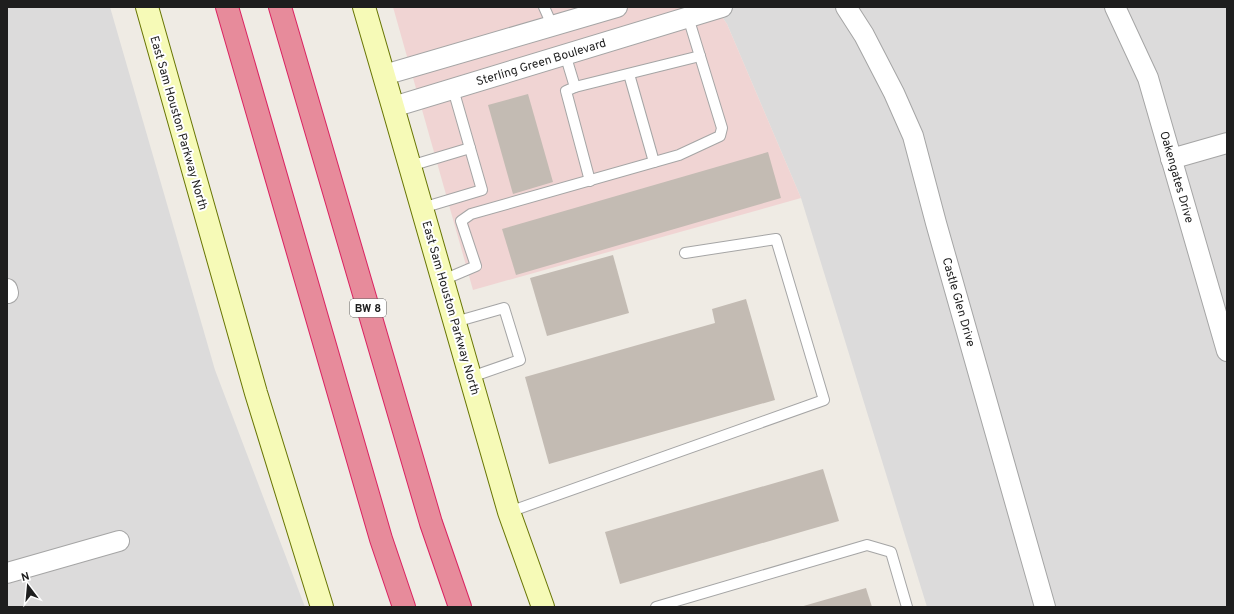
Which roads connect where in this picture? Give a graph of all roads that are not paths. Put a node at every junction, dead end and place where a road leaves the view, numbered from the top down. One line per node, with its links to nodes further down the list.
1 (147, 7): 34 (main road, East Sam Houston Parkway North)
2 (227, 7): 35 (highway)
3 (280, 7): 36 (highway, BW 8)
4 (364, 7): 15 (main road, East Sam Houston Parkway North)
5 (544, 7): 11 (lane)
6 (617, 7): 11 (street)
7 (722, 7): 10 (street, Sterling Green Boulevard)
8 (846, 7): 40 (street, Castle Glen Drive)
9 (1115, 7): 21 (street, Oakengates Drive)
10 (686, 12): 12 (street, Sterling Green Boulevard); 13 (lane)
11 (552, 25): 15 (street)
12 (565, 54): 16 (lane); 17 (street, Sterling Green Boulevard)
13 (700, 56): 14 (lane); 22 (lane)
14 (628, 74): 16 (lane); 22 (lane)
15 (384, 75): 18 (main road, East Sam Houston Parkway North)
16 (575, 87): 24 (lane)
17 (453, 88): 18 (street, Sterling Green Boulevard); 20 (lane)
18 (393, 107): 23 (main road, East Sam Houston Parkway North)
19 (1227, 143): 21 (street)
20 (470, 148): 23 (lane); 25 (lane)
21 (1171, 159): 29 (street, Oakengates Drive)
22 (654, 162): 24 (lane)
23 (410, 166): 25 (main road, East Sam Houston Parkway North)
24 (590, 181): 27 (lane)
25 (422, 208): 27 (main road, East Sam Houston Parkway North)
26 (685, 253): 31 (lane)
27 (443, 280): 28 (main road, East Sam Houston Parkway North)
28 (455, 322): 30 (main road, East Sam Houston Parkway North); 30 (lane)
29 (1227, 351)
30 (471, 377): 31 (main road, East Sam Houston Parkway North)
31 (509, 512): 37 (main road, East Sam Houston Parkway North)
32 (119, 541): 33 (street)
33 (7, 573)
34 (322, 607)
35 (404, 607)
36 (460, 607)
37 (543, 607)
38 (656, 607): 39 (lane)
39 (908, 607)
40 (1046, 607)

